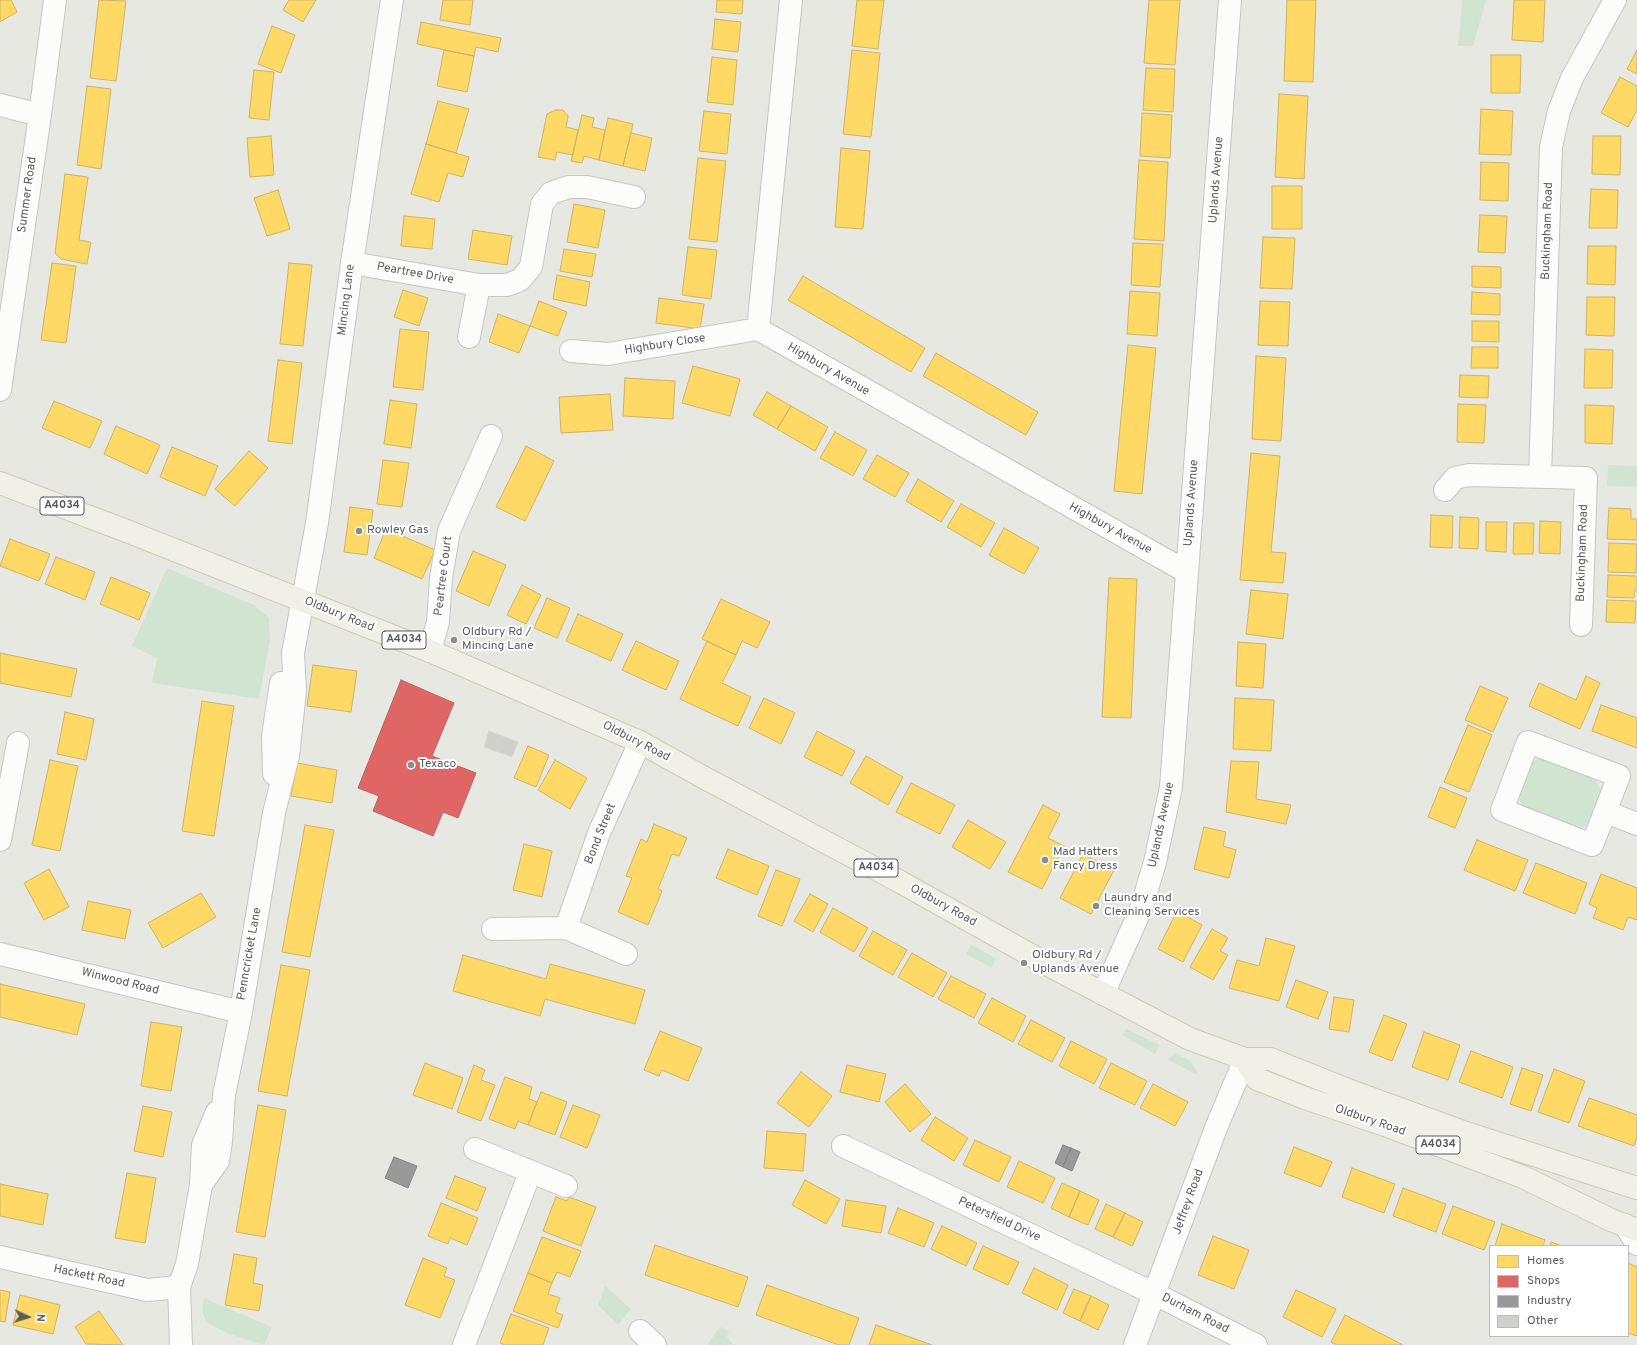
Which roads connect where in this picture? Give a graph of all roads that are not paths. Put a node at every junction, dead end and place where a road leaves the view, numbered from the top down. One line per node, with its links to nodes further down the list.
1 (55, 0): 7 (street, Summer Road)
2 (392, 0): 9 (street, Mincing Lane)
3 (791, 0): 11 (street)
4 (1230, 0): 19 (street, Uplands Avenue)
5 (1615, 0): 16 (street, Buckingham Road)
6 (0, 105): 7 (street)
7 (40, 115): 14 (street, Summer Road)
8 (634, 197): 10 (street, Peartree Drive)
9 (352, 263): 10 (street, Peartree Drive); 20 (street, Mincing Lane)
10 (478, 286): 12 (street)
11 (758, 329): 13 (street, Highbury Close); 19 (street, Highbury Avenue)
12 (469, 337)
13 (571, 351)
14 (0, 390)
15 (491, 436): 22 (street, Peartree Court)
16 (1540, 476): 18 (street, Buckingham Road); 21 (street, Buckingham Road)
17 (0, 483): 20 (main road, Oldbury Road / A4034)
18 (1445, 490)
19 (1187, 572): 32 (street, Uplands Avenue)
20 (303, 600): 22 (main road, Oldbury Road / A4034); 33 (street, Penncricket Lane)
21 (1581, 625)
22 (430, 651): 23 (main road, Oldbury Road / A4034)
23 (640, 742): 28 (street, Bond Street); 32 (main road, Oldbury Road / A4034)
24 (18, 743): 27 (street)
25 (1606, 812): 25 (street); 26 (street)
26 (1637, 824)
27 (0, 840)
28 (566, 928): 29 (street); 31 (street)
29 (493, 929)
30 (0, 954): 33 (street, Winwood Road)
31 (626, 954)
32 (1103, 994): 34 (main road, Oldbury Road / A4034)
33 (241, 1012): 43 (street, Penncricket Lane)
34 (1245, 1059): 39 (main road, Oldbury Road / A4034); 40 (main road, Oldbury Road / A4034); 44 (street, Jeffrey Road)
35 (843, 1146): 44 (street, Petersfield Drive)
36 (475, 1149): 37 (street)
37 (530, 1173): 38 (street); 46 (street)
38 (566, 1186)
39 (1637, 1188)
40 (1631, 1227): 41 (street)
41 (1637, 1244)
42 (0, 1257): 43 (street, Hackett Road)
43 (179, 1287): 45 (street, Penncricket Lane)
44 (1156, 1294): 47 (street, Jeffrey Road); 48 (street, Durham Road)
45 (182, 1345)
46 (464, 1345)
47 (1135, 1345)
48 (1256, 1345)

